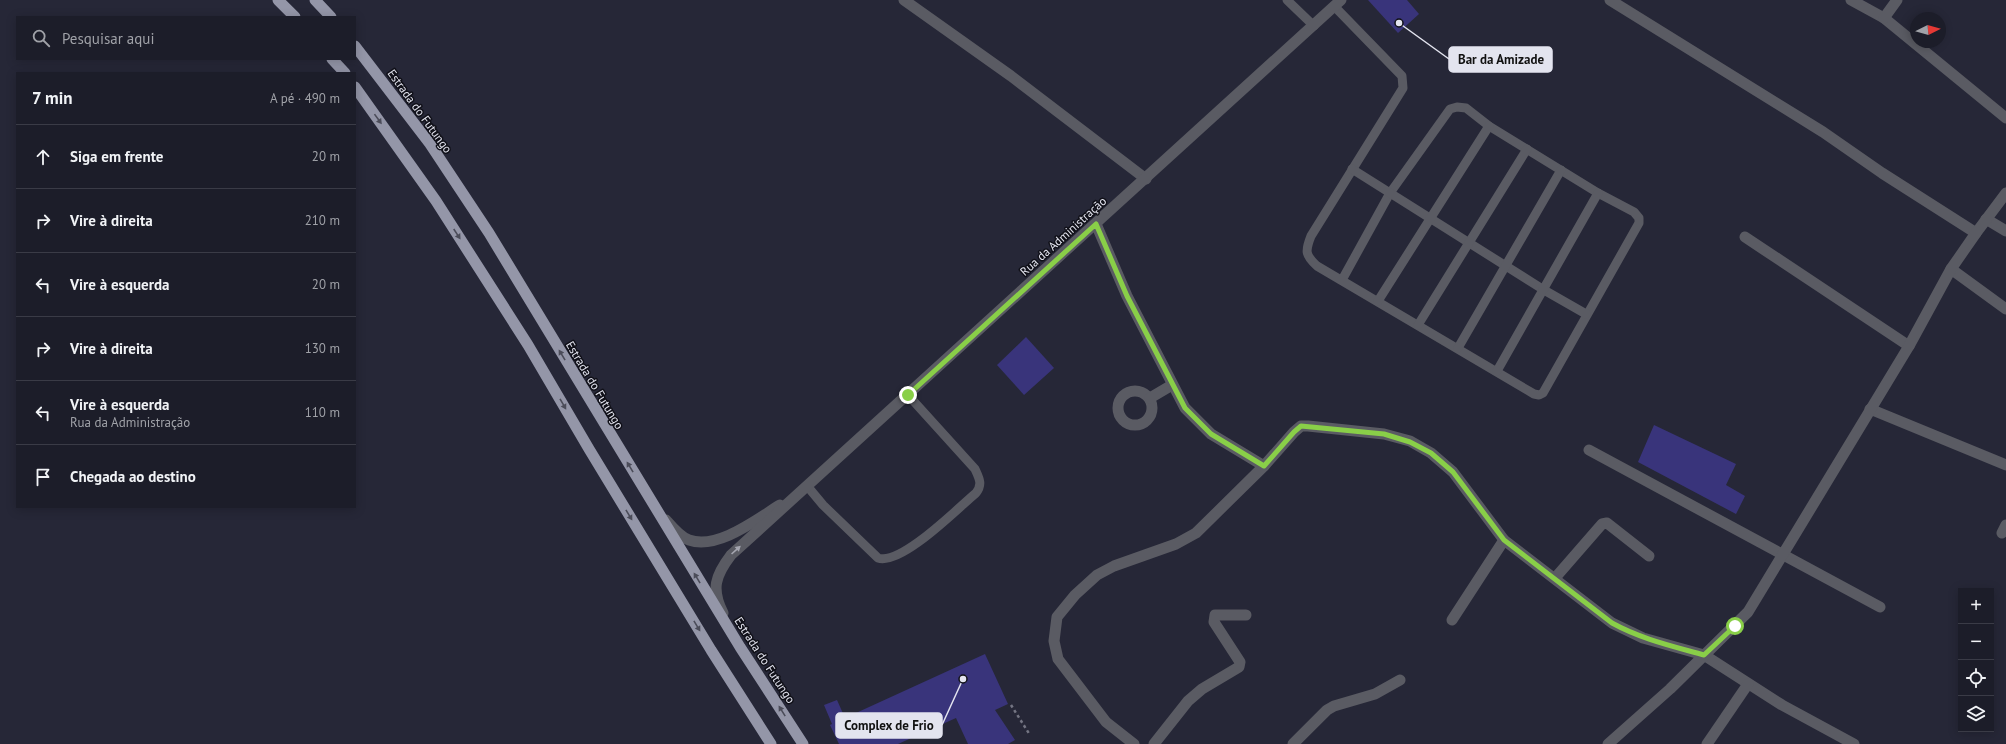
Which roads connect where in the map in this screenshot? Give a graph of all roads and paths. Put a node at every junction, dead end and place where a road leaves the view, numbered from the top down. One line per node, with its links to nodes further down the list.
1 (278, 0): 9 (highway)
2 (315, 0): 10 (highway)
3 (904, 0): 22 (street)
4 (1287, 0): 12 (lane)
5 (1610, 0): 30 (street)
6 (1851, 0): 11 (street)
7 (1897, 0): 11 (street)
8 (1337, 3): 12 (street, Rua da Administração); 20 (lane)
9 (294, 16)
10 (330, 16)
11 (1884, 18): 17 (street)
12 (1314, 26): 22 (street, Rua da Administração)
13 (356, 47): 52 (highway, Estrada do Futungo, one-way to 13)
14 (333, 60): 15 (highway)
15 (344, 72)
16 (356, 88): 67 (highway, one-way to 67)
17 (2006, 118)
18 (1489, 126): 19 (lane); 23 (lane); 26 (lane)
19 (1527, 149): 21 (lane); 32 (lane)
20 (1352, 169): 23 (lane); 35 (lane)
21 (1562, 170): 24 (lane); 33 (lane)
22 (1146, 179): 28 (street, Rua da Administração)
23 (1390, 193): 26 (lane); 35 (lane)
24 (1598, 193): 36 (lane); 39 (lane)
25 (2006, 193): 27 (street)
26 (1430, 218): 32 (lane); 37 (lane)
27 (1986, 219): 29 (street); 30 (street)
28 (1096, 224): 44 (street); 45 (street, Rua da Administração)
29 (2006, 231)
30 (1976, 233): 34 (street)
31 (1745, 237): 41 (street)
32 (1469, 243): 33 (lane); 40 (lane)
33 (1506, 266): 36 (lane); 42 (lane)
34 (1951, 269): 38 (street); 41 (street)
35 (1342, 280): 37 (lane)
36 (1544, 290): 39 (lane); 43 (lane)
37 (1378, 301): 40 (lane)
38 (2006, 309)
39 (1586, 314): 43 (lane)
40 (1418, 325): 42 (lane)
41 (1909, 346): 47 (street)
42 (1458, 348): 43 (lane)
43 (1497, 371)
44 (1172, 385): 46 (street); 50 (street)
45 (908, 395): 51 (street, Rua da Administração); 51 (lane)
46 (1150, 398)
47 (1870, 409): 49 (street); 54 (street)
48 (1589, 450): 54 (street)
49 (2006, 465)
50 (1264, 466): 53 (street); 69 (street)
51 (805, 489): 52 (street); 60 (street, one-way to 51)
52 (654, 507): 60 (highway, Estrada do Futungo, one-way to 52)
53 (1504, 540): 56 (street); 59 (street)
54 (1783, 554): 57 (street); 61 (street)
55 (1649, 556): 56 (street)
56 (1554, 578): 61 (street)
57 (1880, 607)
58 (1246, 614): 70 (street)
59 (1452, 620)
60 (740, 647): 68 (highway, Estrada do Futungo, one-way to 60)
61 (1704, 655): 63 (street); 71 (street)
62 (1400, 680): 66 (street)
63 (1748, 684): 72 (street); 73 (street)
64 (1011, 705): 65 (path)
65 (1030, 734)
66 (1299, 741)
67 (771, 744)
68 (803, 744)
69 (1134, 744)
70 (1154, 744)
71 (1608, 744)
72 (1707, 744)
73 (1854, 744)

